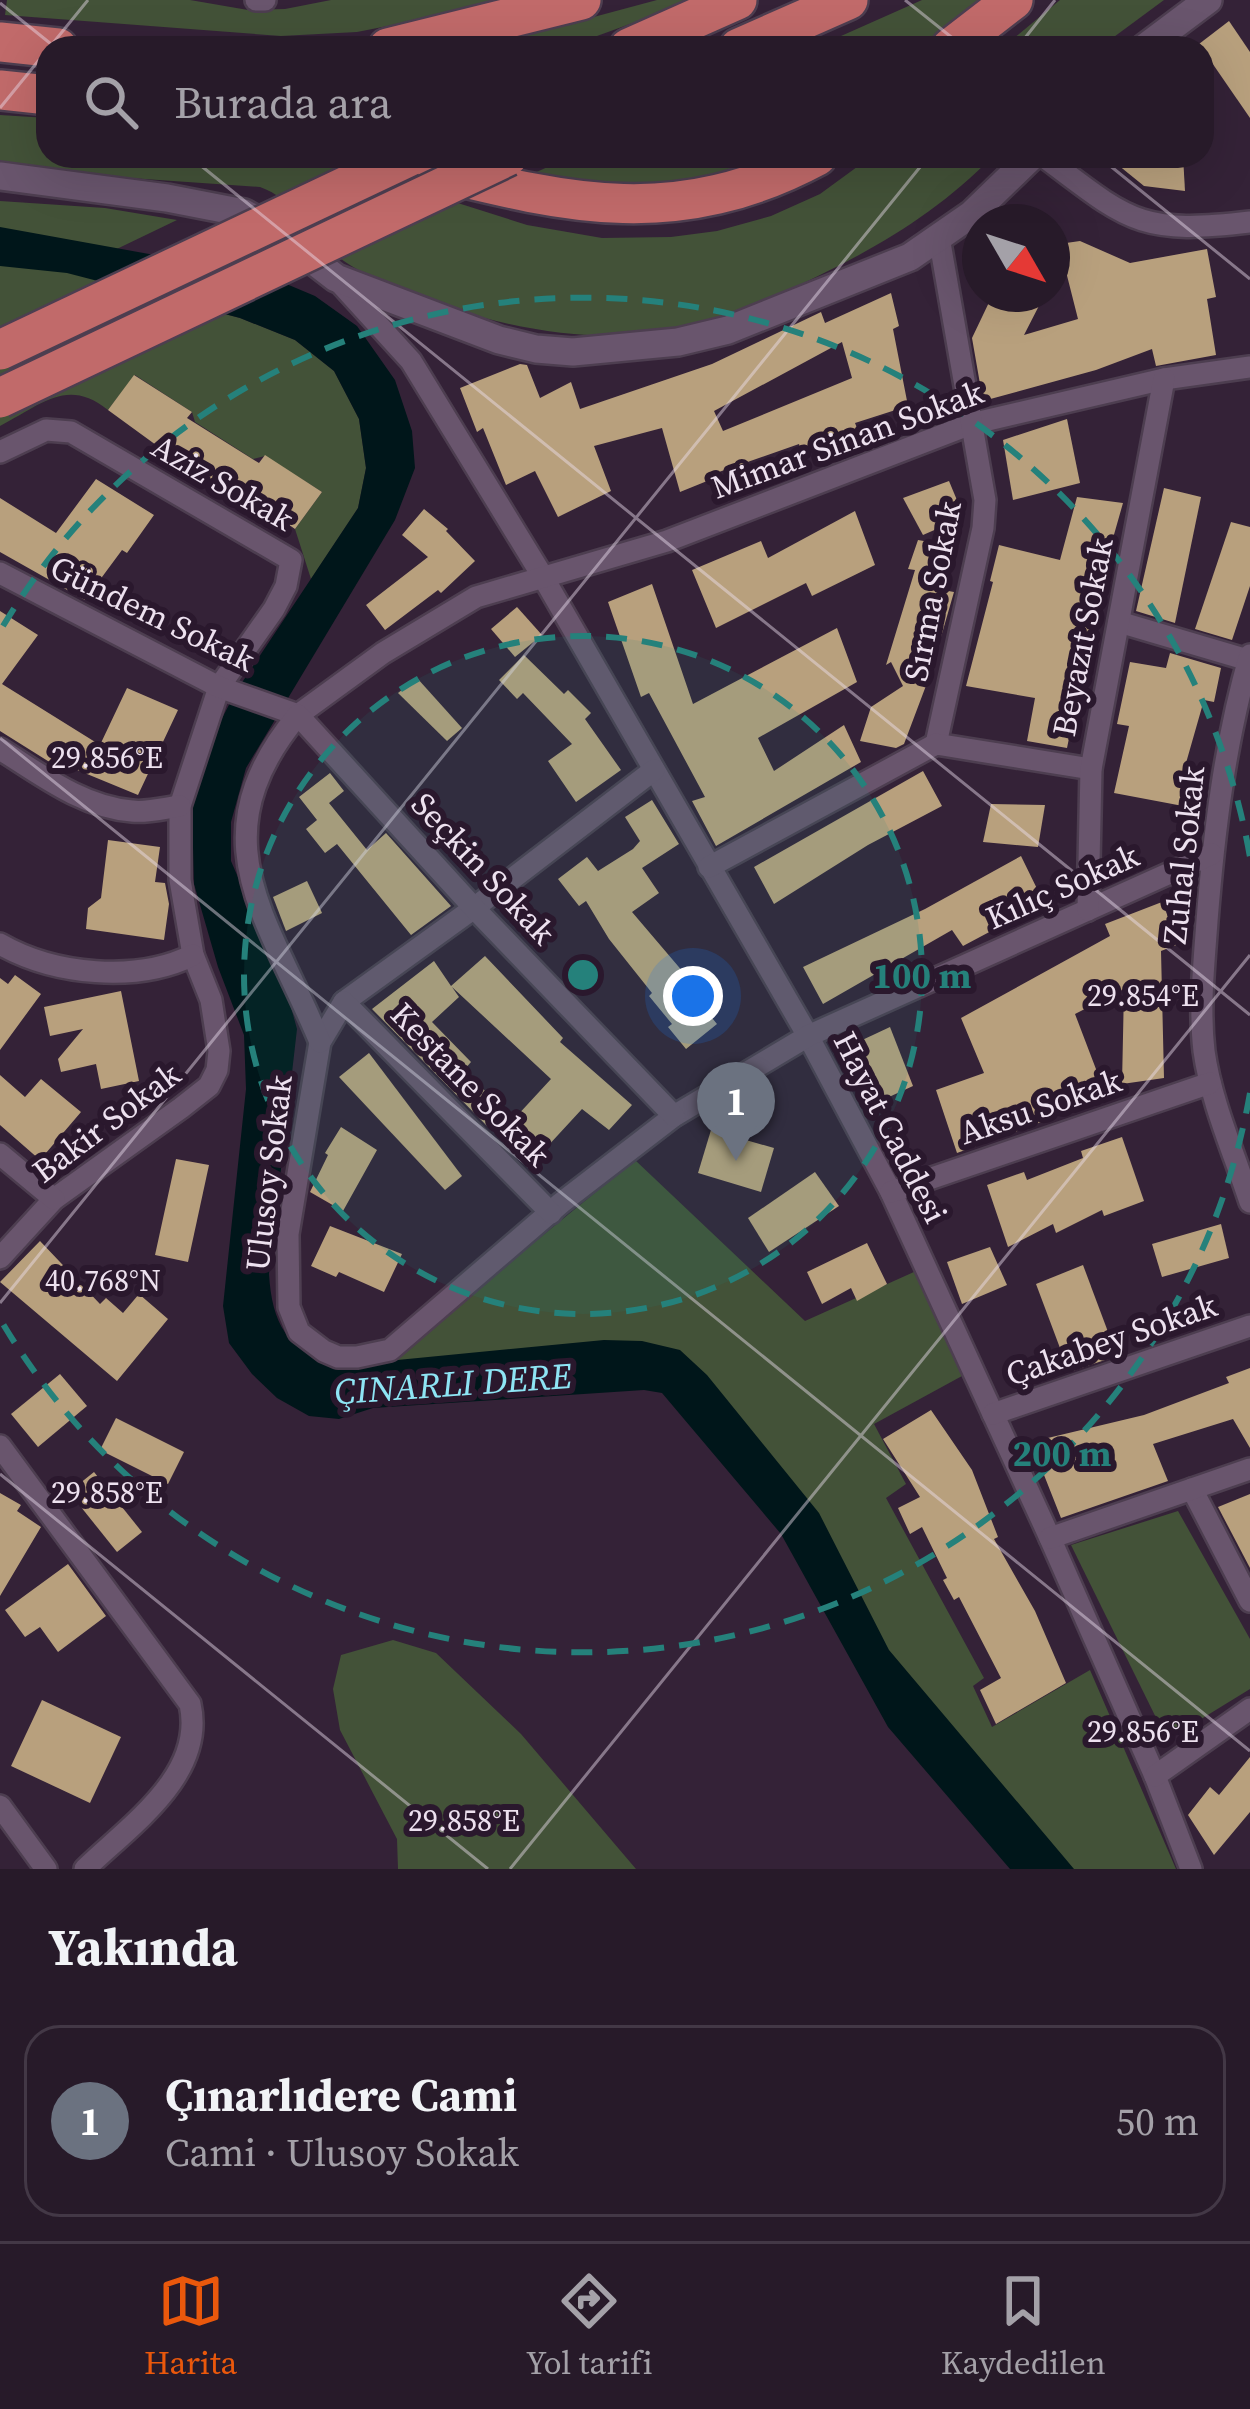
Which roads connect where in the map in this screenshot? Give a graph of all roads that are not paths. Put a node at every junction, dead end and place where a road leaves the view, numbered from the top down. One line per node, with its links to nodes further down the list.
1 (581, 0): 6 (highway)
2 (737, 0): 7 (highway)
3 (848, 0): 8 (highway)
4 (1012, 0): 9 (highway)
5 (1208, 0): 10 (street)
6 (436, 36)
7 (656, 36)
8 (766, 36)
9 (966, 36)
10 (1160, 36)
11 (0, 42): 12 (highway)
12 (36, 46)
13 (385, 168): 23 (highway, bridge)
14 (425, 168): 16 (highway)
15 (483, 168): 26 (highway, bridge)
16 (793, 168)
17 (1020, 168): 21 (street)
18 (1059, 168): 20 (street)
19 (0, 176): 22 (street)
20 (1250, 222)
21 (939, 237): 22 (street); 27 (street, Sırma Sokak)
22 (336, 278): 30 (street, Hayat Caddesi)
23 (0, 350)
24 (1250, 367): 25 (street, Mimar Sinan Sokak)
25 (1165, 379): 27 (street, Mimar Sinan Sokak); 31 (street, Beyazıt Sokak)
26 (0, 398)
27 (971, 424): 30 (street, Mimar Sinan Sokak); 35 (street, Sırma Sokak)
28 (0, 452): 33 (street, Aziz Sokak)
29 (0, 573): 33 (street, Gündem Sokak)
30 (543, 577): 34 (street, Ulusoy Sokak); 38 (street, Hayat Caddesi)
31 (1119, 622): 32 (street); 37 (street, Beyazıt Sokak)
32 (1249, 658): 40 (street, Zuhal Sokak)
33 (227, 690): 34 (street, Gündem Sokak); 39 (street, Aziz Sokak)
34 (288, 712): 42 (street, Seçkin Sokak); 48 (street, Ulusoy Sokak)
35 (936, 744): 37 (street); 41 (street)
36 (0, 748): 39 (street)
37 (1091, 769): 43 (street, Beyazıt Sokak)
38 (654, 770): 41 (street, Hayat Caddesi); 42 (street)
39 (180, 806): 45 (street, Aziz Sokak)
40 (1213, 854): 43 (street, Kılıç Sokak); 49 (street, Zuhal Sokak)
41 (709, 867): 47 (street, Hayat Caddesi)
42 (474, 908): 46 (street); 50 (street, Seçkin Sokak)
43 (1088, 910): 47 (street, Kılıç Sokak)
44 (0, 944): 45 (street)
45 (194, 955): 53 (street, Bakir Sokak)
46 (344, 1001): 48 (street); 55 (street, Kestane Sokak)
47 (808, 1036): 50 (street, Ulusoy Sokak); 52 (street, Hayat Caddesi)
48 (320, 1042): 55 (street, Ulusoy Sokak)
49 (1210, 1083): 52 (street, Aksu Sokak); 54 (street, Zuhal Sokak)
50 (674, 1116): 55 (street, Ulusoy Sokak)
51 (0, 1154): 53 (street)
52 (891, 1192): 58 (street, Hayat Caddesi)
53 (54, 1199): 56 (street, Bakir Sokak)
54 (1250, 1202)
55 (550, 1213)
56 (0, 1258)
57 (1250, 1327): 58 (street, Çakabey Sokak)
58 (993, 1414): 62 (street, Hayat Caddesi)
59 (0, 1446): 68 (street)
60 (1250, 1468): 61 (street)
61 (1192, 1489): 62 (street); 63 (street)
62 (1050, 1538): 65 (street, Hayat Caddesi)
63 (1250, 1601)
64 (1250, 1709): 65 (street)
65 (1155, 1776): 69 (street, Hayat Caddesi)
66 (0, 1805): 67 (street)
67 (46, 1869)
68 (85, 1869)
69 (1191, 1869)

